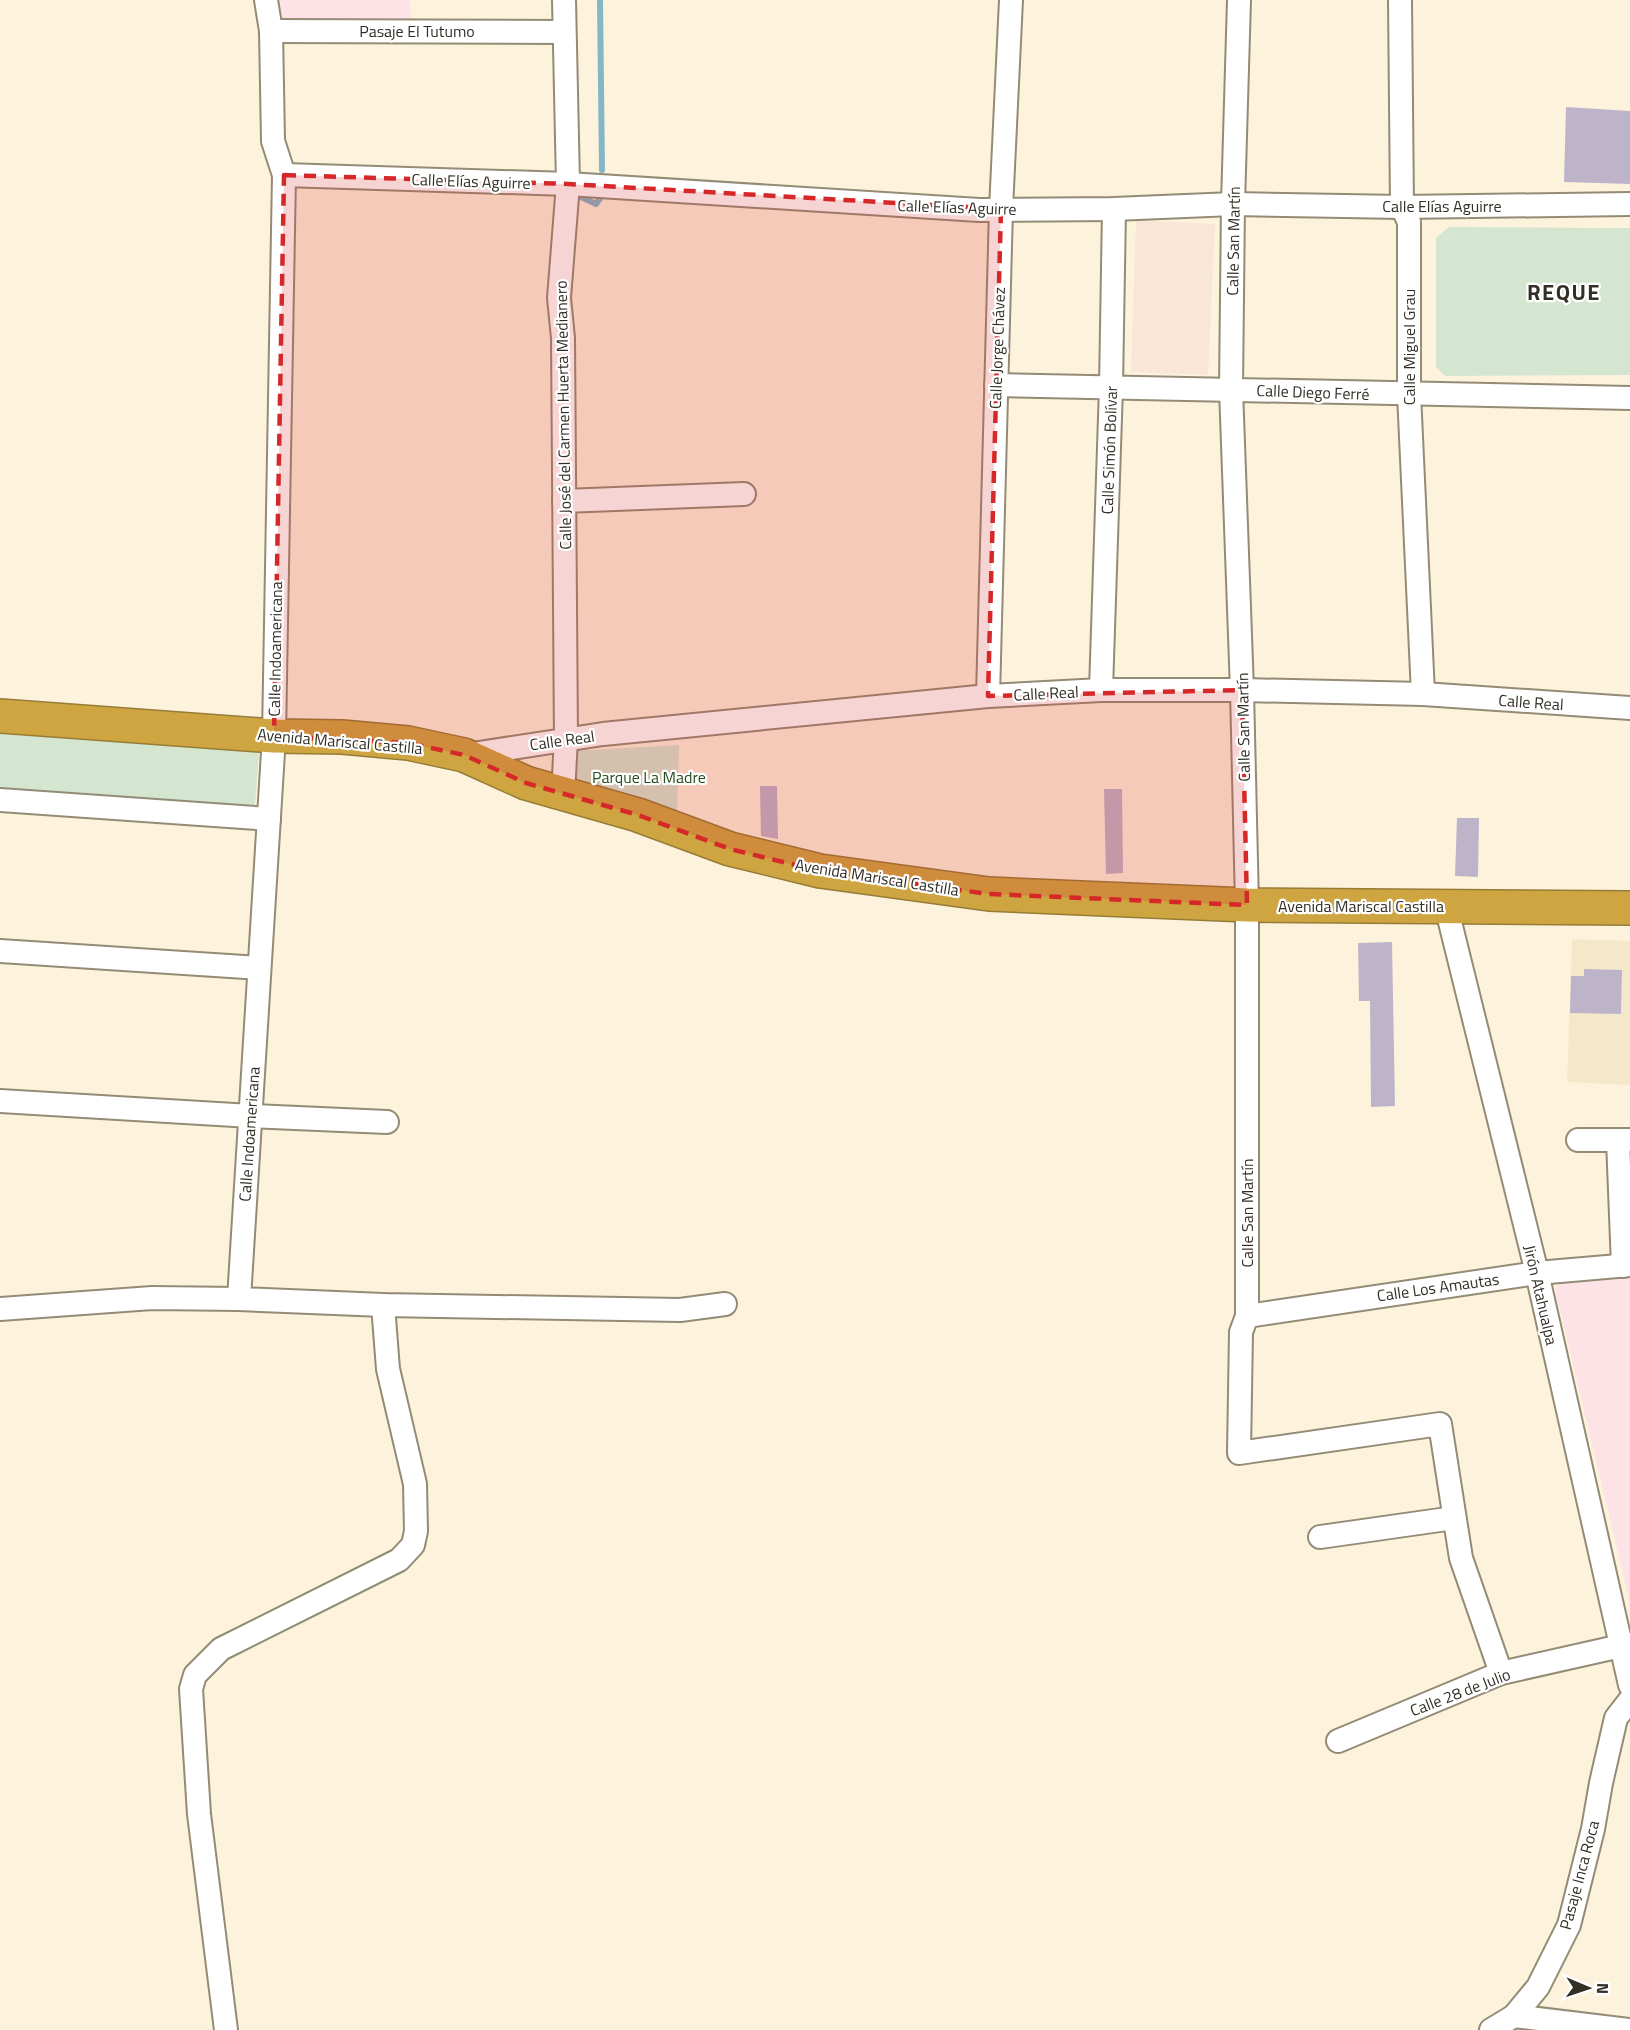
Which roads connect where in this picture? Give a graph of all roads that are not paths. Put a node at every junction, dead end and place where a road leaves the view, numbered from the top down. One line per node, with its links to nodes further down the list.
1 (266, 0): 6 (street, Calle Indoamericana)
2 (564, 0): 7 (street, Calle José del Carmen Huerta Medianero)
3 (1011, 0): 13 (street, Calle Jorge Chávez)
4 (1239, 0): 10 (street, Calle San Martín)
5 (1400, 0): 12 (street, Calle Miguel Grau)
6 (271, 31): 7 (street, Pasaje El Tutumo); 8 (street, Calle Indoamericana)
7 (564, 32): 9 (street, Calle José del Carmen Huerta Medianero)
8 (284, 175): 9 (street, Calle Elías Aguirre); 28 (street, Calle Indoamericana)
9 (568, 184): 13 (street, Calle Elías Aguirre); 21 (street, Calle José del Carmen Huerta Medianero)
10 (1233, 204): 12 (street, Calle Elías Aguirre); 14 (street, Calle Elías Aguirre); 17 (street, Calle San Martín)
11 (1630, 204): 12 (street, Calle Elías Aguirre)
12 (1402, 207): 18 (street, Calle Miguel Grau)
13 (1001, 209): 14 (street, Calle Elías Aguirre); 15 (street, Calle Jorge Chávez)
14 (1114, 209): 16 (street, Calle Simón Bolívar)
15 (996, 385): 16 (street, Calle Diego Ferré); 25 (street, Calle Jorge Chávez)
16 (1111, 387): 17 (street, Calle Diego Ferré); 22 (street, Calle Simón Bolívar)
17 (1231, 390): 18 (street, Calle Diego Ferré); 23 (street, Calle San Martín)
18 (1409, 394): 19 (street, Calle Diego Ferré); 24 (street, Calle Miguel Grau)
19 (1630, 398)
20 (744, 494): 21 (street)
21 (564, 501): 29 (street, Calle José del Carmen Huerta Medianero)
22 (1101, 690): 23 (street, Calle Real); 25 (street, Calle Real)
23 (1242, 690): 24 (street, Calle Real); 34 (street, Calle San Martín)
24 (1423, 694): 26 (street, Calle Real)
25 (988, 696): 29 (street, Calle Real)
26 (1630, 708)
27 (0, 716): 28 (highway, Avenida Mariscal Castilla)
28 (274, 736): 30 (highway, Avenida Mariscal Castilla); 33 (street, Calle Indoamericana)
29 (566, 740): 30 (street, Calle Real); 31 (street, Calle José del Carmen Huerta Medianero)
30 (464, 755): 31 (highway, Avenida Mariscal Castilla)
31 (563, 794): 34 (highway, Avenida Mariscal Castilla)
32 (0, 800): 33 (street)
33 (269, 819): 38 (street, Calle Indoamericana)
34 (1246, 905): 35 (highway, Avenida Mariscal Castilla); 50 (street, Calle San Martín)
35 (1446, 906): 36 (highway, Avenida Mariscal Castilla); 45 (street, Jirón Atahualpa)
36 (1630, 909)
37 (0, 951): 38 (street)
38 (259, 968): 40 (street, Calle Indoamericana)
39 (0, 1101): 40 (street)
40 (250, 1116): 41 (street); 46 (street, Calle Indoamericana)
41 (387, 1122)
42 (1578, 1140): 43 (street)
43 (1624, 1140): 44 (street)
44 (1626, 1266): 45 (street, Calle Los Amautas)
45 (1537, 1273): 50 (street, Calle Los Amautas); 53 (street, Jirón Atahualpa)
46 (239, 1299): 48 (street); 49 (street)
47 (725, 1304): 48 (street)
48 (383, 1305): 59 (street)
49 (0, 1309)
50 (1246, 1316): 51 (street, Calle San Martín)
51 (1454, 1518): 52 (street); 54 (street)
52 (1320, 1537)
53 (1625, 1645): 54 (street, Calle 28 de Julio); 55 (street, Jirón Atahualpa)
54 (1502, 1673): 57 (street, Calle 28 de Julio)
55 (1630, 1685)
56 (1630, 1700): 58 (street, Pasaje Inca Roca)
57 (1338, 1741)
58 (1514, 2016): 60 (street, Pasaje Inca Roca); 61 (street)
59 (226, 2030)
60 (1491, 2030)
61 (1630, 2030)

